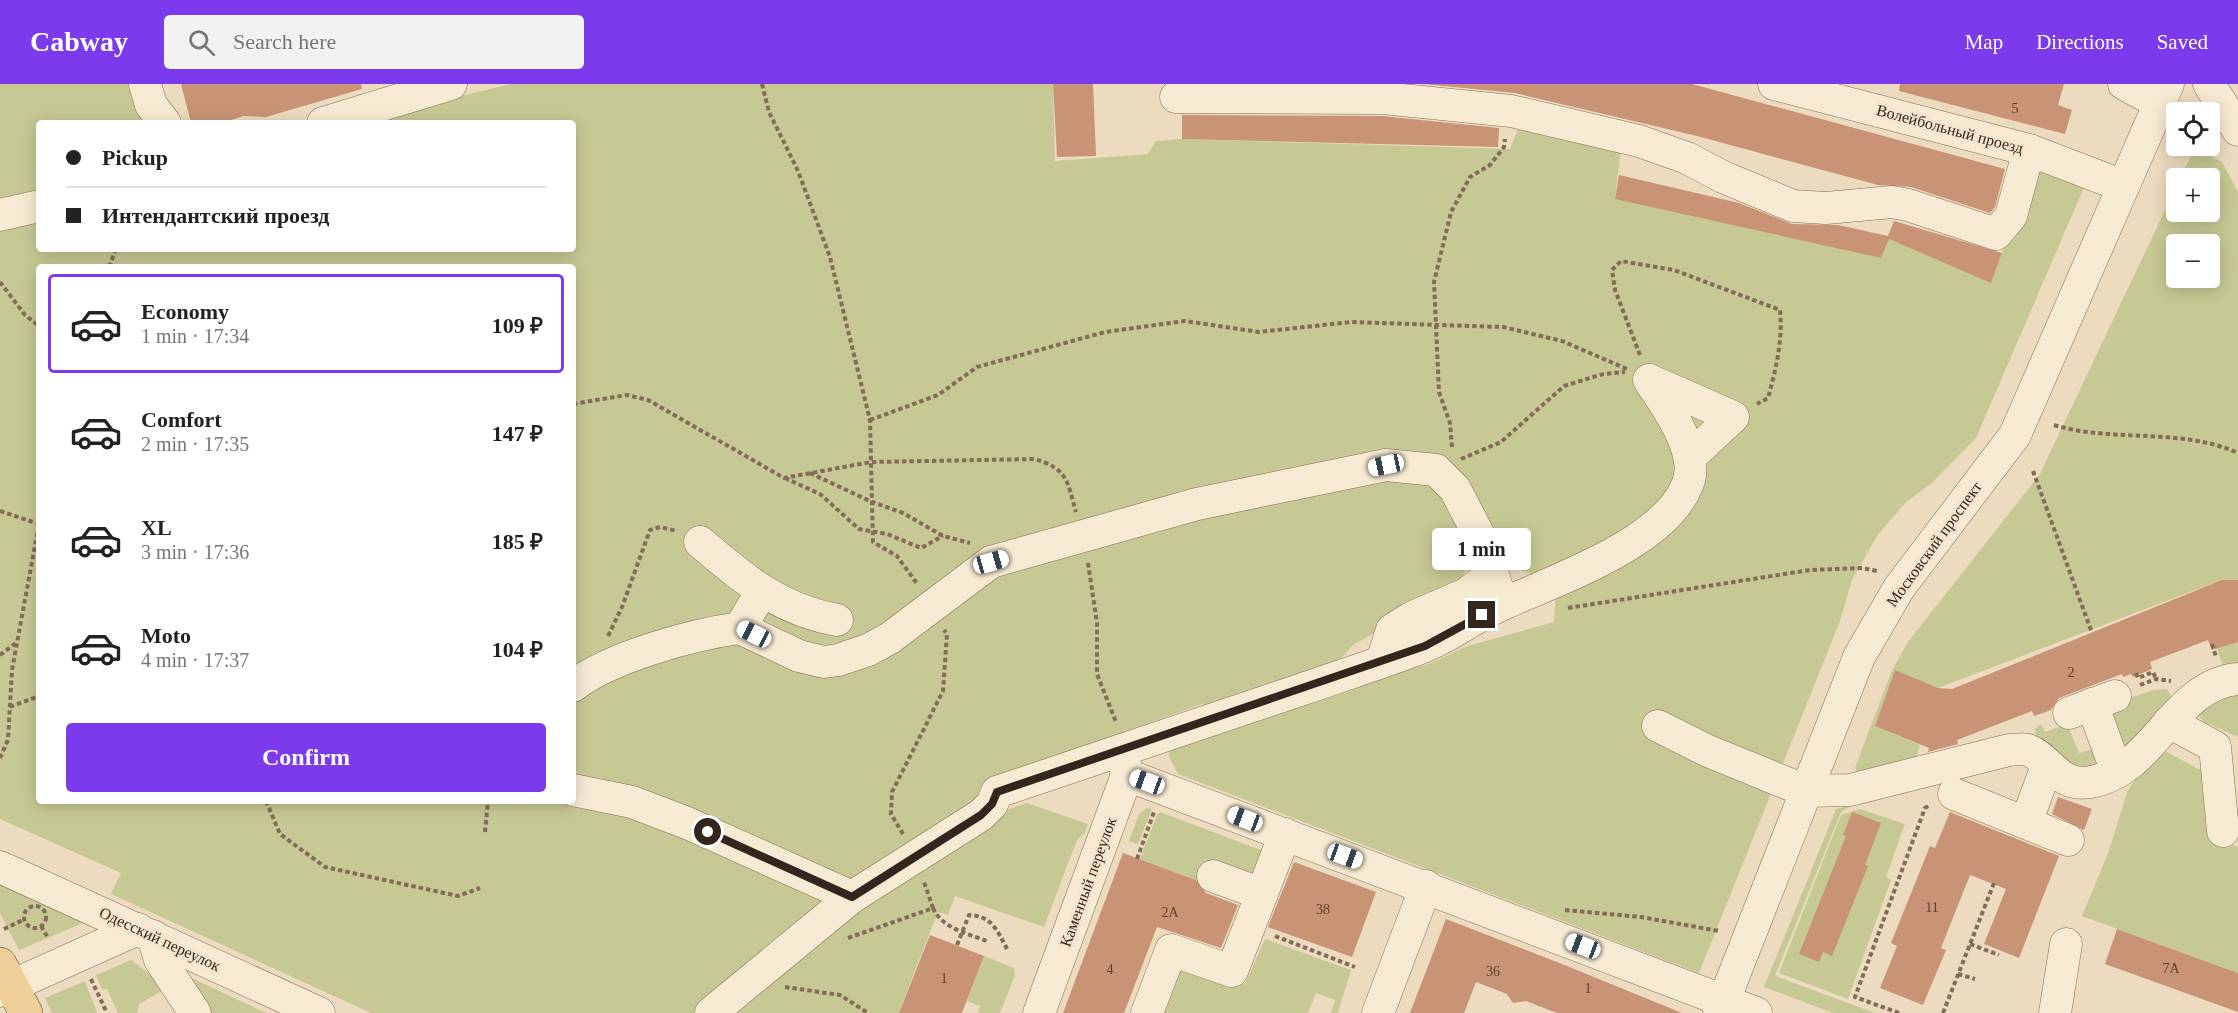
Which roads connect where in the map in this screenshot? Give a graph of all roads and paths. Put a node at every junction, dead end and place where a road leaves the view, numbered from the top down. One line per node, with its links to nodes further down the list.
1 (144, 84): 10 (street)
2 (452, 84): 11 (street)
3 (762, 84): 23 (path)
4 (1774, 84): 13 (street, Волейбольный проезд)
5 (2124, 84): 7 (street)
6 (2209, 84): 12 (street)
7 (2164, 94): 14 (street, Московский проспект)
8 (1176, 97): 9 (street)
9 (1511, 111): 13 (street); 19 (path)
10 (163, 120)
11 (333, 120)
12 (2238, 130)
13 (2029, 150): 14 (street, Волейбольный проезд)
14 (2123, 186): 42 (street, Московский проспект)
15 (36, 207): 16 (street)
16 (0, 216)
17 (0, 282): 18 (path)
18 (36, 324)
19 (1436, 326): 23 (path); 28 (path); 28 (path)
20 (1649, 380): 22 (street); 22 (path); 26 (street)
21 (576, 404): 31 (path)
22 (1733, 417): 26 (street)
23 (870, 420): 27 (path)
24 (2054, 425): 25 (path)
25 (2238, 453)
26 (1691, 456): 44 (street)
27 (871, 462): 30 (path); 32 (path); 36 (path)
28 (1444, 466): 36 (street); 41 (street)
29 (2033, 471): 49 (path)
30 (810, 473): 31 (path); 32 (path)
31 (784, 478): 35 (path)
32 (872, 502): 35 (path); 37 (path)
33 (0, 511): 34 (path)
34 (36, 523)
35 (873, 534): 37 (path); 45 (path)
36 (1083, 535): 40 (street); 62 (path)
37 (943, 536): 40 (path)
38 (36, 540): 50 (path)
39 (700, 542): 43 (street); 51 (path)
40 (1012, 556): 45 (street)
41 (1492, 574): 44 (street); 53 (street)
42 (1899, 588): 46 (path); 67 (street, Московский проспект)
43 (762, 591): 47 (street); 48 (street)
44 (1502, 604): 53 (street)
45 (931, 608): 48 (street); 72 (path)
46 (1564, 609)
47 (837, 620)
48 (740, 628): 56 (street)
49 (2092, 633)
50 (17, 642): 52 (path); 59 (path)
51 (603, 645)
52 (0, 655)
53 (1382, 661): 62 (street)
54 (2136, 673): 58 (path)
55 (2238, 679): 60 (street)
56 (576, 684)
57 (36, 697): 59 (path)
58 (2103, 700): 65 (street)
59 (10, 707): 63 (path)
60 (2169, 722): 65 (street); 74 (street)
61 (1658, 726): 67 (street)
62 (1122, 750): 76 (street); 78 (street); 116 (street, Каменный переулок)
63 (0, 758)
64 (2047, 766): 65 (street); 67 (street); 73 (street)
65 (2117, 772)
66 (576, 791): 86 (street)
67 (1806, 791): 110 (street, Московский проспект)
68 (1954, 794): 73 (street); 120 (path)
69 (267, 804): 84 (path)
70 (488, 804): 75 (path)
71 (1157, 806): 79 (path)
72 (891, 814)
73 (2026, 823): 77 (street)
74 (2223, 831)
75 (485, 832)
76 (1285, 834): 83 (street); 85 (street)
77 (2068, 840)
78 (916, 856): 86 (street); 87 (path)
79 (1137, 858)
80 (0, 867): 94 (street, Одесский переулок)
81 (1213, 876): 85 (street)
82 (1994, 883): 99 (path)
83 (1426, 886): 110 (street); 118 (street)
84 (480, 888)
85 (1262, 894): 117 (street)
86 (852, 897): 108 (street)
87 (933, 908): 92 (path); 96 (path)
88 (1562, 909): 93 (path)
89 (23, 920): 90 (path); 90 (path); 91 (path)
90 (41, 926): 97 (path)
91 (4, 929)
92 (961, 931): 98 (path); 101 (path); 102 (path)
93 (1719, 931)
94 (146, 932): 109 (street); 112 (street); 113 (street, Одесский переулок)
95 (1273, 935): 104 (path)
96 (845, 939)
97 (50, 940)
98 (989, 942)
99 (1970, 944): 103 (path); 105 (path)
100 (2066, 944): 122 (street)
101 (957, 945)
102 (1007, 948)
103 (1999, 955)
104 (1355, 967)
105 (1958, 974): 107 (path); 121 (path)
106 (91, 979): 111 (path)
107 (1975, 979)
108 (745, 986): 114 (street); 115 (path)
109 (9, 988)
110 (1721, 1007): 119 (street)
111 (107, 1013)
112 (195, 1013)
113 (319, 1013)
114 (711, 1013)
115 (868, 1013)
116 (1038, 1013)
117 (1147, 1013)
118 (1378, 1013)
119 (1756, 1013)
120 (1899, 1013)
121 (1943, 1013)
122 (2055, 1013)

